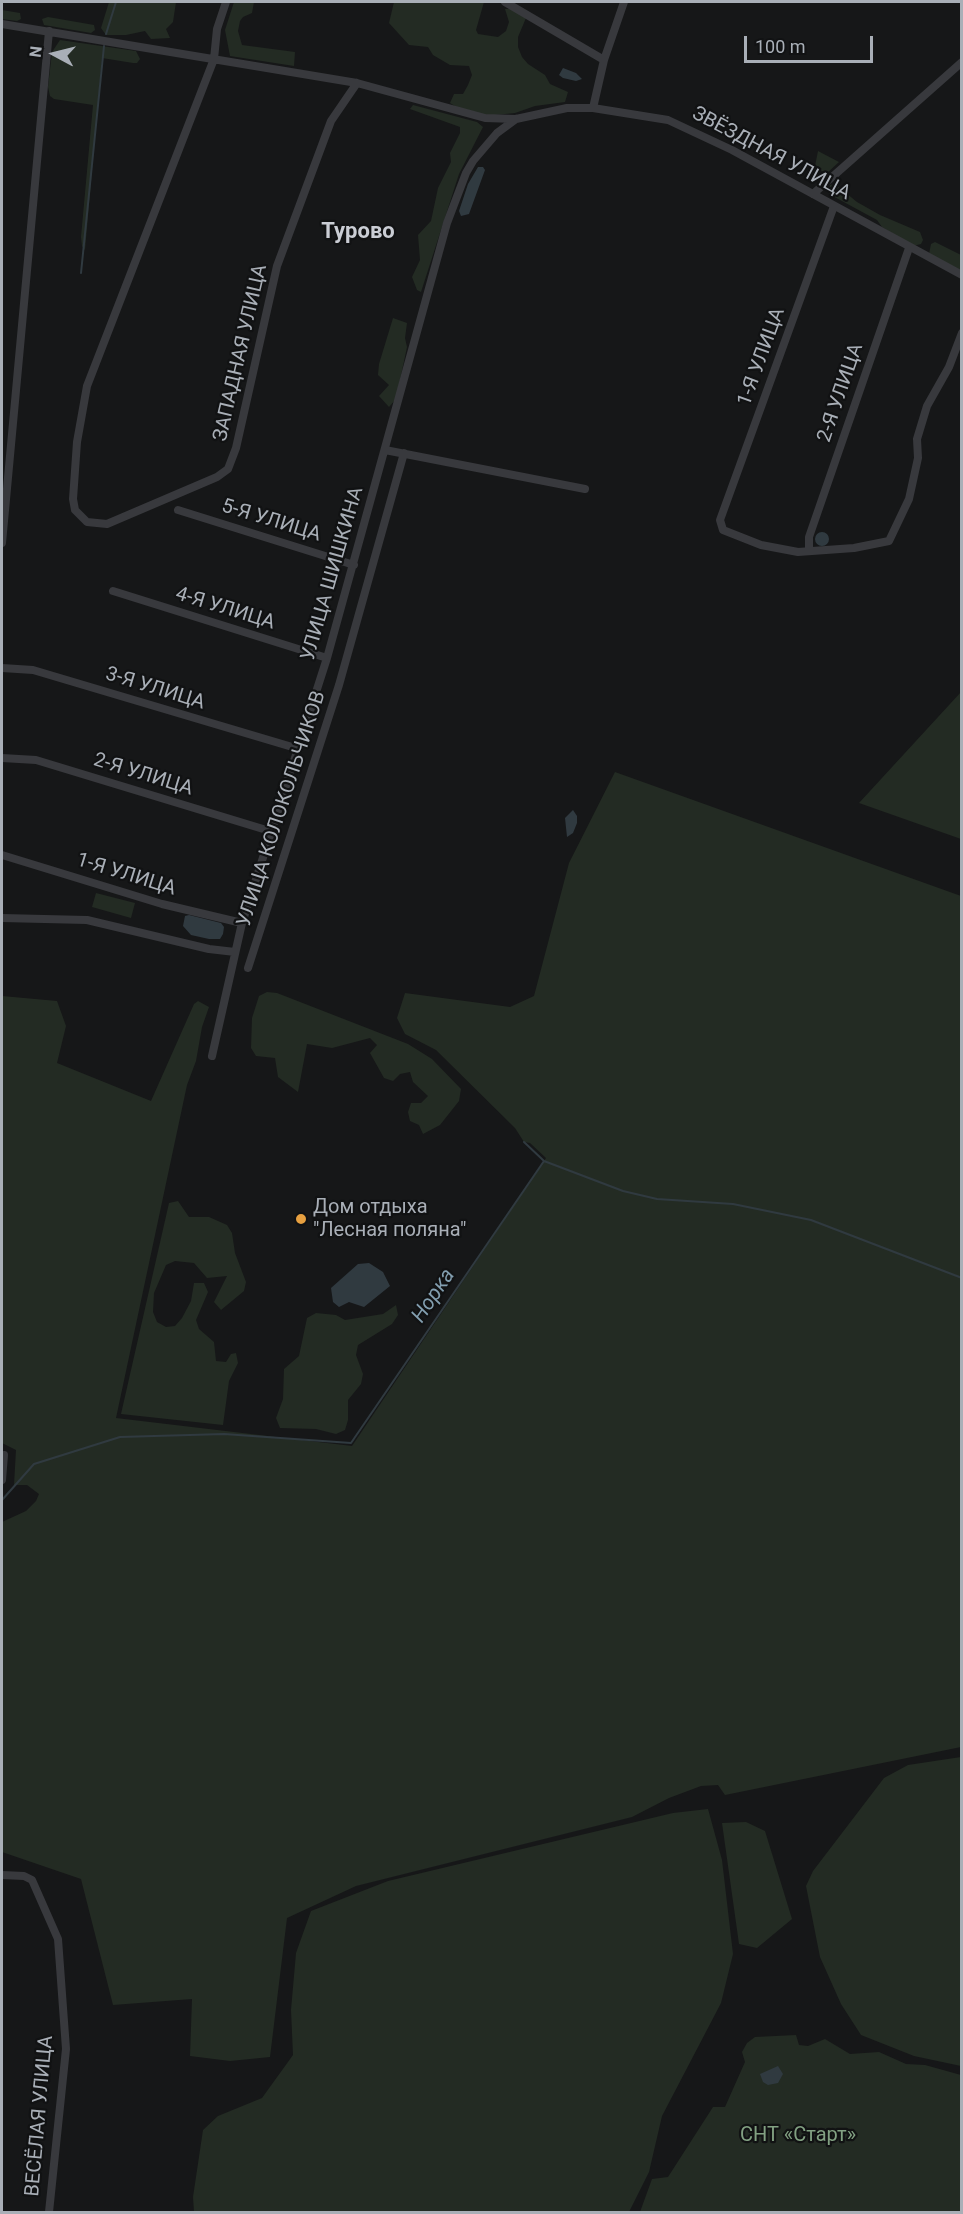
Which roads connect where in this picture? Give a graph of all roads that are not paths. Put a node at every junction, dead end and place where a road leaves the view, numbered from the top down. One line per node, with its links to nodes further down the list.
1 (226, 2): 6 (street)
2 (505, 2): 7 (street)
3 (624, 2): 7 (street)
4 (2, 24): 5 (street)
5 (49, 31): 6 (street); 21 (street)
6 (214, 59): 9 (street); 9 (street, ЗАПАДНАЯ УЛИЦА)
7 (603, 60): 10 (street)
8 (962, 62): 12 (street)
9 (357, 83): 11 (street)
10 (593, 108): 11 (street, ЗВЁЗДНАЯ УЛИЦА); 12 (street, ЗВЁЗДНАЯ УЛИЦА)
11 (516, 119): 17 (street, УЛИЦА ШИШКИНА)
12 (813, 194): 13 (street, ЗВЁЗДНАЯ УЛИЦА)
13 (834, 206): 14 (street, ЗВЁЗДНАЯ УЛИЦА); 22 (street, 1-Я УЛИЦА)
14 (909, 248): 15 (street, ЗВЁЗДНАЯ УЛИЦА); 22 (street, 2-Я УЛИЦА)
15 (962, 275)
16 (962, 333): 22 (street)
17 (385, 450): 18 (street); 23 (street, УЛИЦА ШИШКИНА)
18 (404, 453): 19 (street); 34 (street, УЛИЦА КОЛОКОЛЬЧИКОВ)
19 (585, 489)
20 (177, 510): 23 (street, 5-Я УЛИЦА)
21 (2, 543)
22 (809, 550)
23 (354, 565): 25 (street, УЛИЦА ШИШКИНА)
24 (113, 591): 25 (street, 4-Я УЛИЦА)
25 (327, 658): 27 (street, УЛИЦА ШИШКИНА)
26 (2, 668): 27 (street, 3-Я УЛИЦА)
27 (298, 749): 29 (street, УЛИЦА ШИШКИНА)
28 (2, 758): 29 (street, 2-Я УЛИЦА)
29 (273, 832): 32 (street, УЛИЦА ШИШКИНА)
30 (2, 855): 32 (street, 1-Я УЛИЦА)
31 (2, 918): 33 (street)
32 (242, 923): 33 (street, УЛИЦА ШИШКИНА)
33 (235, 952): 35 (street, УЛИЦА ШИШКИНА)
34 (248, 968)
35 (212, 1056)
36 (4, 1455): 37 (street)
37 (2, 1480)
38 (2, 1875): 39 (street, ВЕСЁЛАЯ УЛИЦА)
39 (49, 2212)

